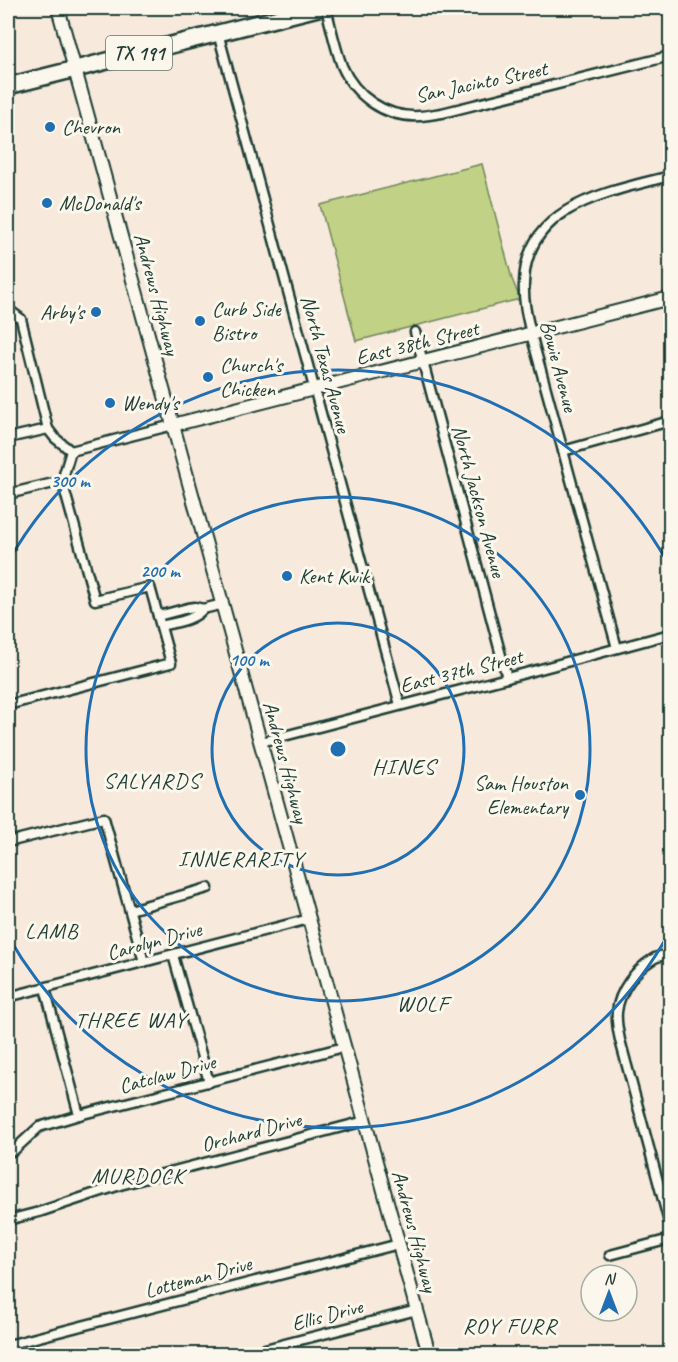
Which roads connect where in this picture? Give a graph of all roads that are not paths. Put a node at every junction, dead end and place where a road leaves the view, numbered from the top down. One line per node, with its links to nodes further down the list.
1 (58, 8): 6 (main road, Andrews Highway)
2 (318, 8): 4 (highway, TX 191)
3 (326, 8): 5 (street, San Jacinto Street)
4 (218, 33): 6 (highway, TX 191); 14 (street, North Texas Avenue)
5 (670, 56)
6 (75, 69): 7 (highway, TX 191); 16 (main road, Andrews Highway)
7 (8, 86)
8 (670, 176): 12 (street, Bowie Avenue)
9 (670, 298): 12 (main road, East 38th Street)
10 (8, 314): 17 (street)
11 (415, 332): 13 (street, North Jackson Avenue)
12 (531, 334): 13 (main road, East 38th Street); 20 (street, Bowie Avenue)
13 (423, 361): 14 (main road, East 38th Street); 29 (street, North Jackson Avenue)
14 (314, 389): 16 (main road, East 38th Street); 31 (street, North Texas Avenue)
15 (670, 422): 20 (street)
16 (173, 425): 19 (street); 23 (main road, Andrews Highway)
17 (48, 429): 18 (street); 19 (street)
18 (8, 438)
19 (71, 451): 21 (street)
20 (563, 451): 28 (street, Bowie Avenue)
21 (62, 481): 22 (street); 25 (street)
22 (8, 494)
23 (223, 604): 24 (street); 32 (main road, Andrews Highway)
24 (203, 609): 25 (street); 26 (street)
25 (158, 615): 26 (street)
26 (161, 626): 30 (street)
27 (670, 634): 28 (street, East 37th Street)
28 (617, 648): 29 (street, East 37th Street)
29 (507, 678): 31 (street, East 37th Street)
30 (8, 705)
31 (400, 705): 32 (street, East 37th Street)
32 (261, 742): 36 (main road, Andrews Highway)
33 (8, 842): 35 (street)
34 (208, 888): 35 (street)
35 (130, 910): 39 (street)
36 (309, 919): 38 (street, Carolyn Drive); 42 (main road, Andrews Highway)
37 (670, 954): 48 (street)
38 (173, 955): 39 (street, Carolyn Drive); 43 (street)
39 (144, 962): 40 (street, Carolyn Drive)
40 (45, 988): 41 (street, Carolyn Drive); 44 (street)
41 (8, 998)
42 (344, 1047): 43 (street, Catclaw Drive); 45 (main road, Andrews Highway)
43 (209, 1082): 44 (street, Catclaw Drive)
44 (79, 1115): 46 (street, Catclaw Drive)
45 (365, 1121): 47 (street, Orchard Drive); 50 (main road, Andrews Highway)
46 (8, 1152)
47 (8, 1220)
48 (670, 1226)
49 (670, 1239): 51 (street)
50 (399, 1244): 52 (main road, Andrews Highway); 53 (street, Lotteman Drive)
51 (610, 1255)
52 (417, 1310): 54 (street, Ellis Drive); 55 (main road, Andrews Highway)
53 (8, 1345)
54 (246, 1354)
55 (429, 1354)

